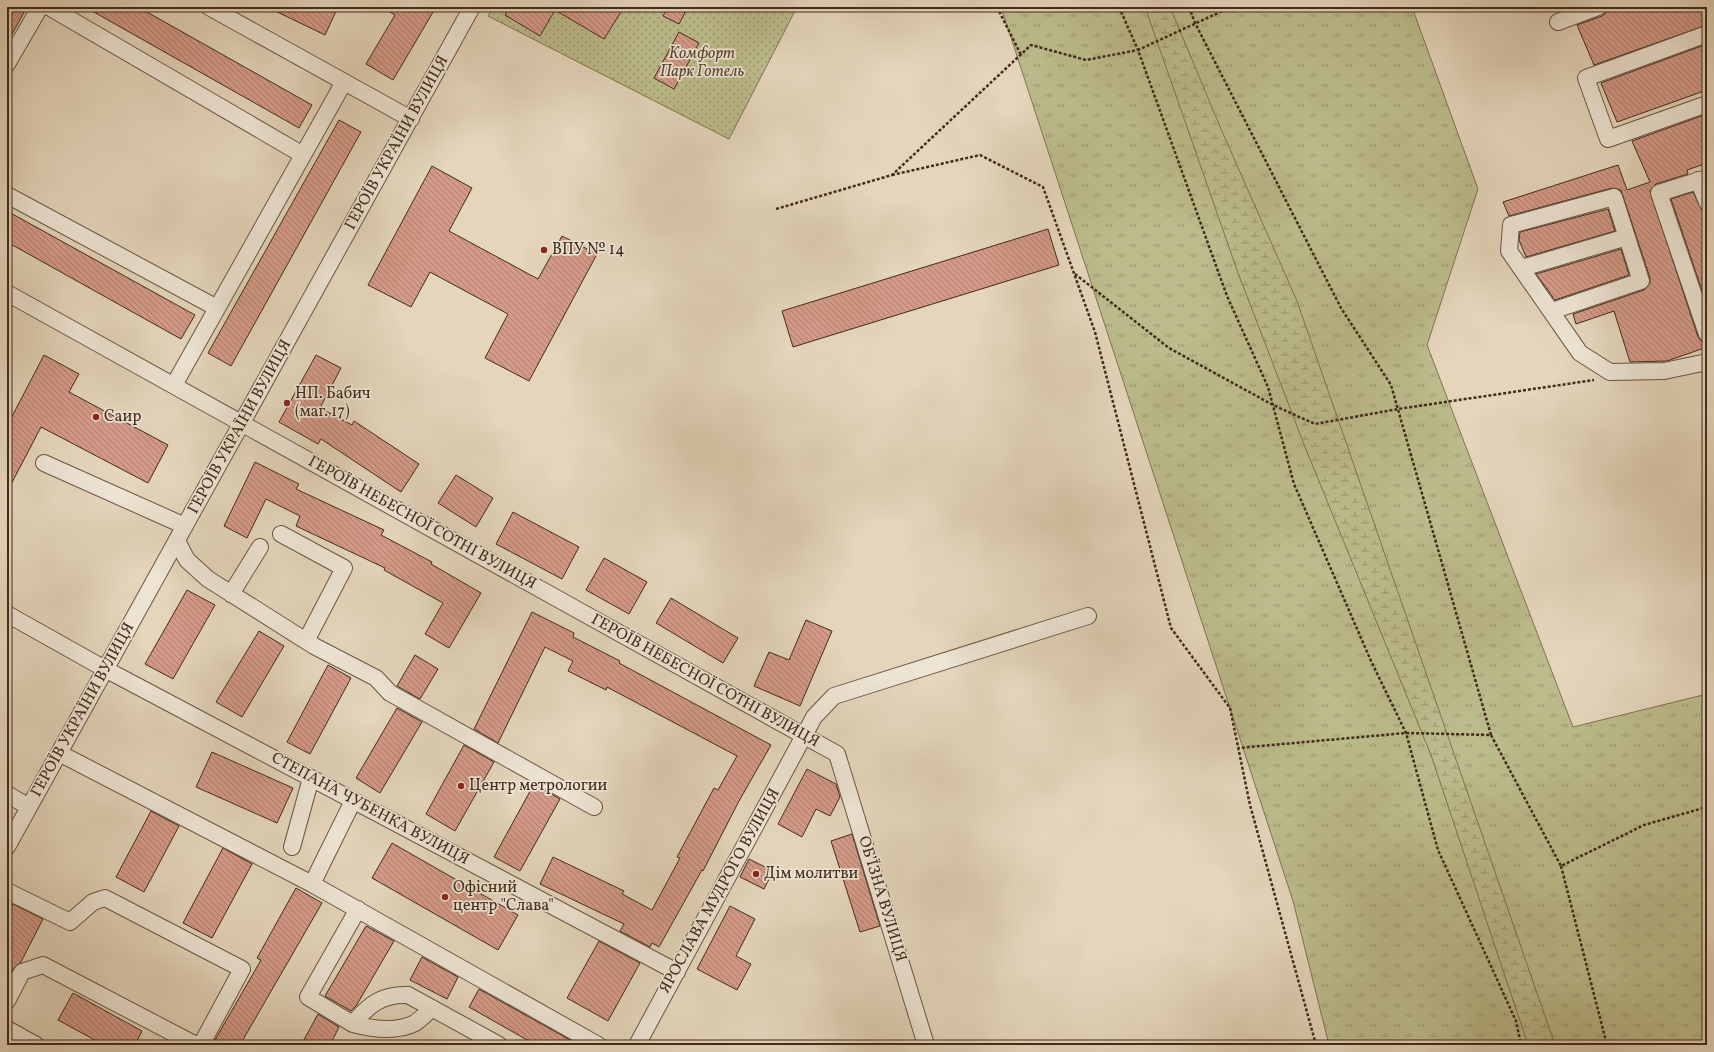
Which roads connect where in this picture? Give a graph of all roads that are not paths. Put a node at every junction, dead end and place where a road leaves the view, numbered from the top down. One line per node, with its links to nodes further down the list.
1 (40, 7): 8 (street)
2 (49, 7): 12 (street)
3 (208, 7): 9 (street)
4 (472, 7): 11 (street, ГЕРОЇВ УКРАЇНИ ВУЛИЦЯ)
5 (1598, 7): 6 (street)
6 (1558, 22)
7 (1707, 34): 10 (street)
8 (7, 64)
9 (344, 82): 11 (street); 12 (street)
10 (1707, 104)
11 (410, 119): 24 (street, ГЕРОЇВ УКРАЇНИ ВУЛИЦЯ)
12 (303, 155): 19 (street)
13 (1703, 179): 15 (street); 21 (street)
14 (7, 195): 19 (street)
15 (1707, 202)
16 (1627, 237): 17 (street); 17 (street); 20 (street)
17 (1522, 268): 20 (street)
18 (7, 293): 23 (street, ГЕРОЇВ НЕБЕСНОЇ СОТНІ ВУЛИЦЯ)
19 (217, 308): 23 (street)
20 (1552, 311): 22 (street)
21 (1707, 334)
22 (1707, 362)
23 (174, 385): 24 (street, ГЕРОЇВ НЕБЕСНОЇ СОТНІ ВУЛИЦЯ)
24 (242, 423): 26 (street, ГЕРОЇВ УКРАЇНИ ВУЛИЦЯ); 35 (street, ГЕРОЇВ НЕБЕСНОЇ СОТНІ ВУЛИЦЯ)
25 (44, 463): 26 (street)
26 (185, 526): 28 (street, ГЕРОЇВ УКРАЇНИ ВУЛИЦЯ)
27 (282, 534): 33 (street)
28 (177, 541): 30 (street); 34 (street, ГЕРОЇВ УКРАЇНИ ВУЛИЦЯ)
29 (260, 547): 30 (street)
30 (231, 594): 33 (street)
31 (7, 614): 34 (street, СТЕПАНА ЧУБЕНКА ВУЛИЦЯ)
32 (1088, 616): 35 (street, ЯРОСЛАВА МУДРОГО ВУЛИЦЯ)
33 (306, 642): 42 (street)
34 (105, 669): 36 (street, ГЕРОЇВ УКРАЇНИ ВУЛИЦЯ); 38 (street, СТЕПАНА ЧУБЕНКА ВУЛИЦЯ)
35 (804, 737): 37 (street, ГЕРОЇВ НЕБЕСНОЇ СОТНІ ВУЛИЦЯ); 48 (street, ЯРОСЛАВА МУДРОГО ВУЛИЦЯ)
36 (59, 753): 41 (street, ГЕРОЇВ УКРАЇНИ ВУЛИЦЯ); 45 (street)
37 (837, 754): 59 (street, ОБ’ЇЗНА ВУЛИЦЯ)
38 (311, 778): 40 (street, СТЕПАНА ЧУБЕНКА ВУЛИЦЯ); 44 (street)
39 (7, 794): 41 (street)
40 (353, 800): 45 (street); 48 (street, СТЕПАНА ЧУБЕНКА ВУЛИЦЯ)
41 (29, 807): 43 (street, ГЕРОЇВ УКРАЇНИ ВУЛИЦЯ)
42 (594, 807)
43 (7, 846)
44 (292, 847)
45 (312, 884): 47 (street)
46 (7, 891): 55 (street)
47 (358, 909): 51 (street); 57 (street)
48 (677, 972): 58 (street, ЯРОСЛАВА МУДРОГО ВУЛИЦЯ)
49 (7, 1001): 54 (street)
50 (432, 1008): 51 (street); 51 (street); 56 (street)
51 (353, 1024)
52 (7, 1029): 53 (street)
53 (36, 1045)
54 (196, 1045)
55 (201, 1045)
56 (499, 1045)
57 (598, 1045)
58 (636, 1045)
59 (926, 1045)

